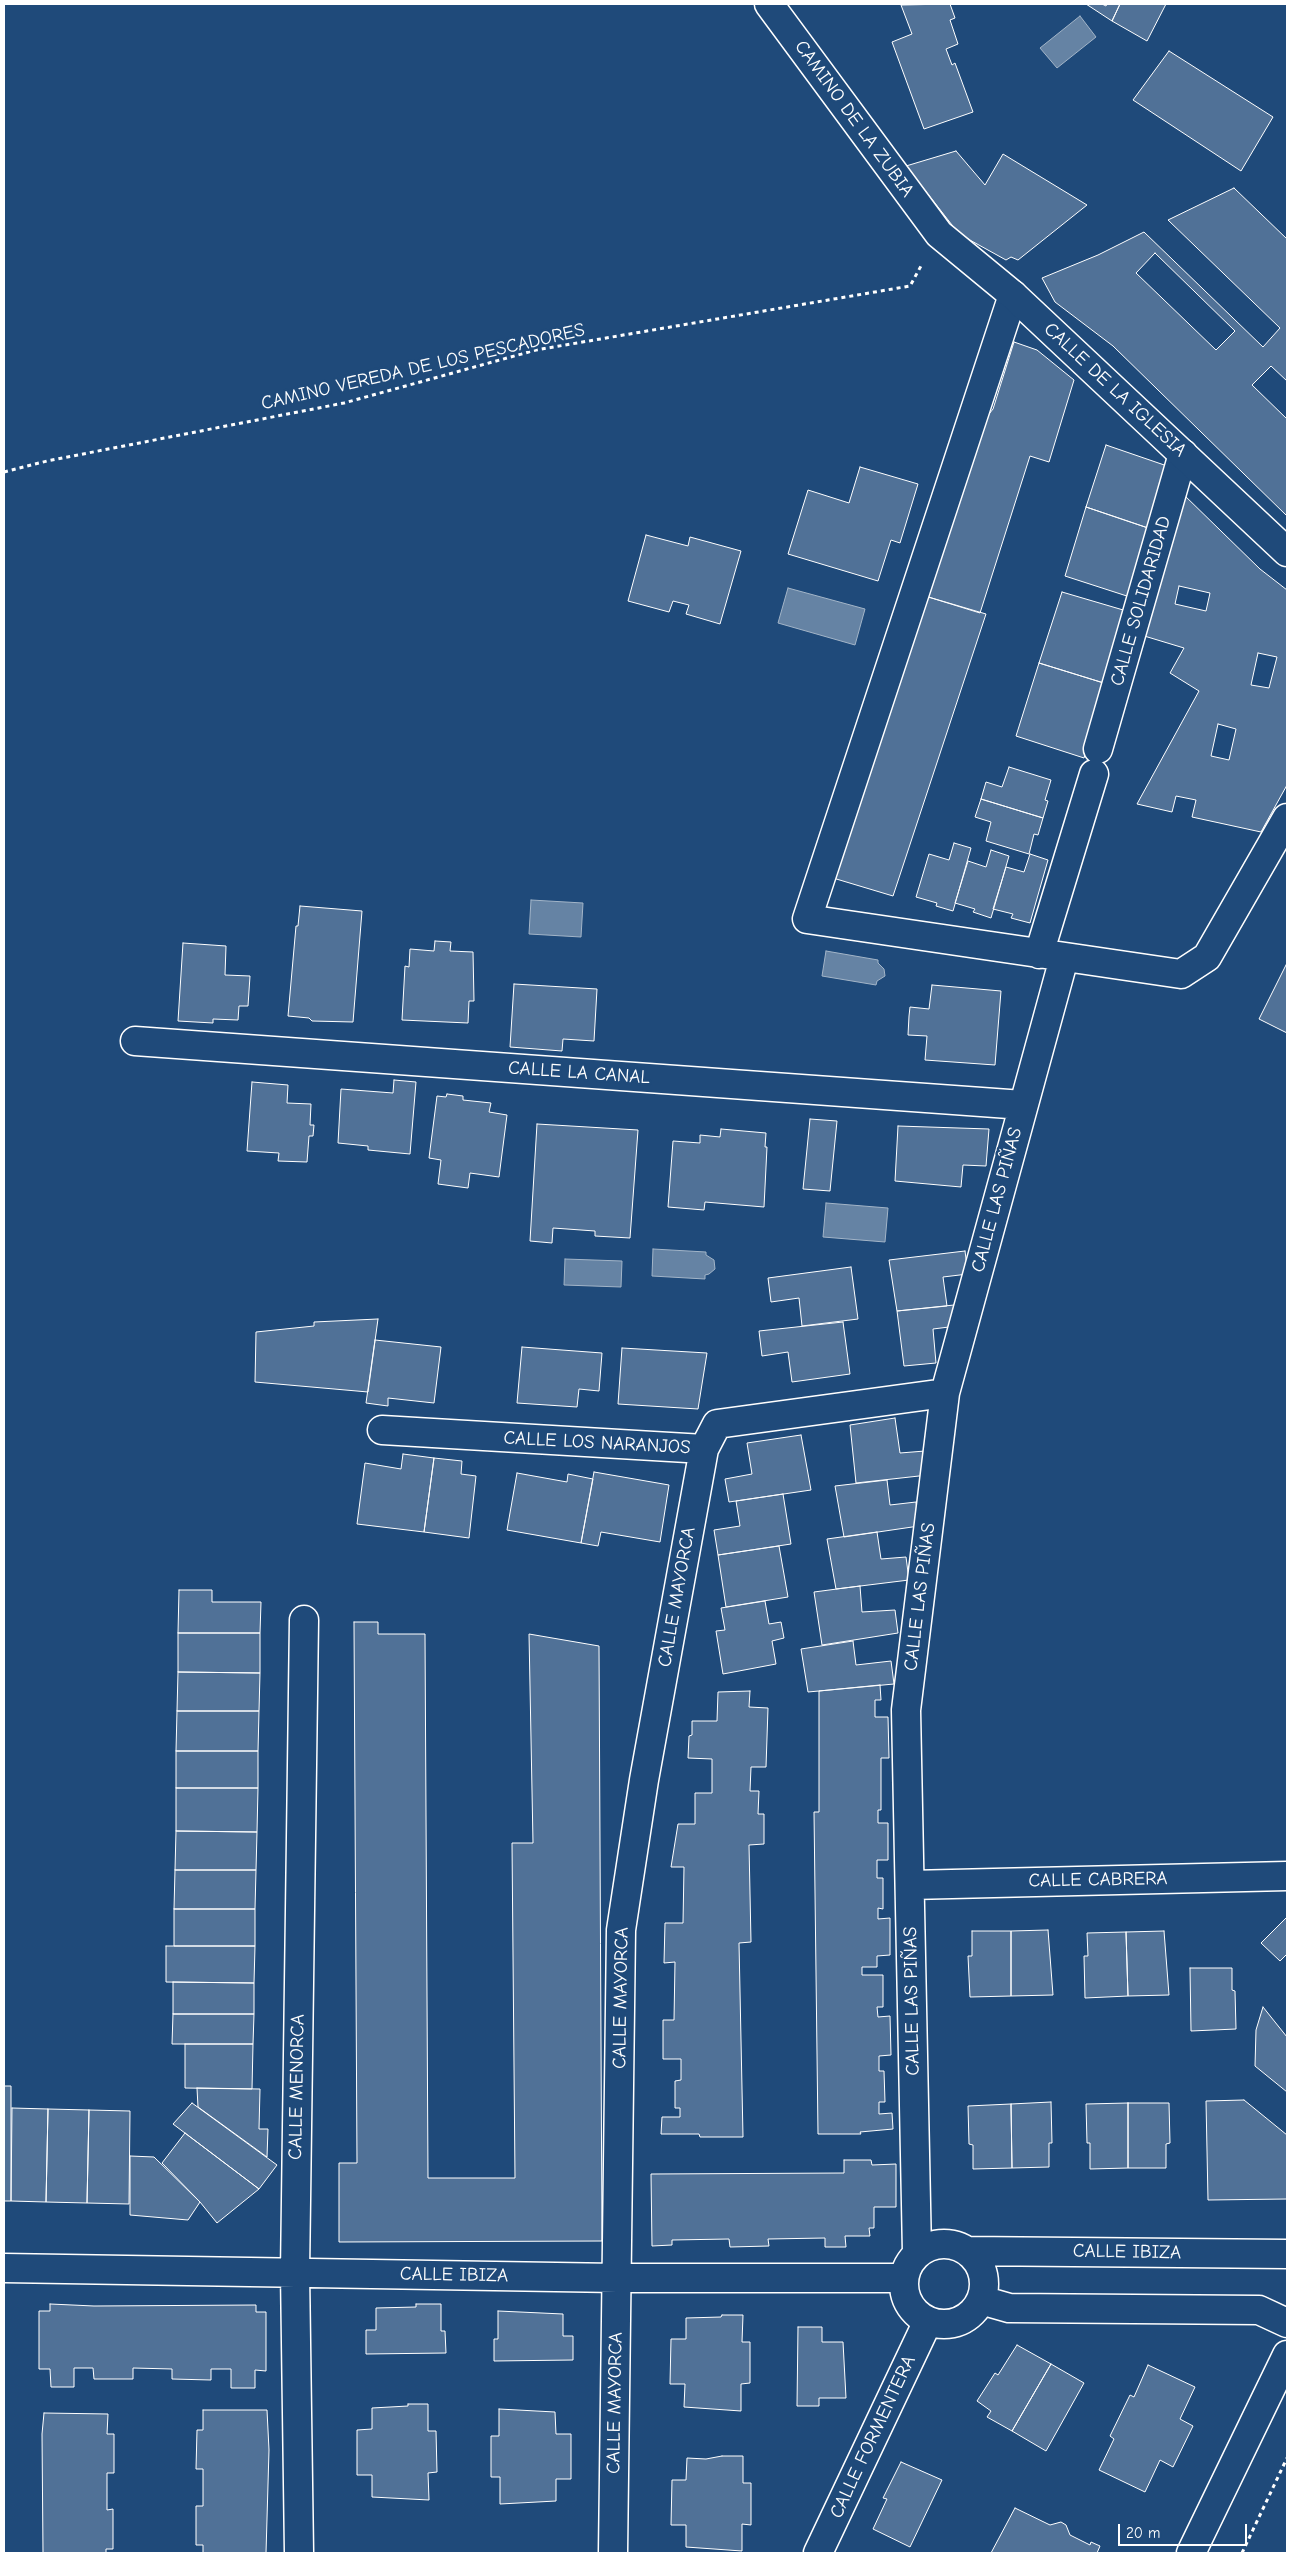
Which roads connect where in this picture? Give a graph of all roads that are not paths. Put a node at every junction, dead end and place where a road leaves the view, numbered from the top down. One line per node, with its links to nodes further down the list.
1 (771, 5): 2 (street, CAMINO DE LA ZUBIA)
2 (939, 234): 3 (street, CALLE DE LA IGLESIA)
3 (1012, 295): 4 (street, CALLE DE LA IGLESIA); 7 (street)
4 (1183, 454): 5 (street, CALLE DE LA IGLESIA); 7 (street, CALLE SOLIDARIDAD)
5 (1287, 552)
6 (1287, 818): 7 (street)
7 (1052, 956): 9 (street, CALLE LAS PIÑAS)
8 (136, 1041): 9 (street, CALLE LA CANAL)
9 (1023, 1105): 10 (street, CALLE LAS PIÑAS)
10 (945, 1393): 12 (street, CALLE LOS NARANJOS); 15 (street, CALLE LAS PIÑAS)
11 (382, 1430): 12 (street, CALLE LOS NARANJOS)
12 (704, 1449): 21 (street, CALLE MAYORCA)
13 (304, 1620): 20 (street, CALLE MENORCA)
14 (1287, 1876): 15 (street, CALLE CABRERA)
15 (910, 1885): 17 (street, CALLE LAS PIÑAS)
16 (967, 2251): 17 (street); 18 (street, CALLE IBIZA); 23 (street)
17 (917, 2253): 22 (street)
18 (1287, 2254)
19 (4, 2268): 20 (street, CALLE IBIZA)
20 (294, 2272): 21 (street, CALLE IBIZA); 27 (street, CALLE MENORCA)
21 (617, 2278): 22 (street, CALLE IBIZA); 28 (street, CALLE MAYORCA)
22 (904, 2278): 24 (street)
23 (981, 2300): 24 (street); 25 (street)
24 (928, 2321): 29 (street, CALLE FORMENTERA)
25 (1287, 2323)
26 (1287, 2356): 30 (street)
27 (299, 2553)
28 (613, 2553)
29 (818, 2553)
30 (1191, 2553)

